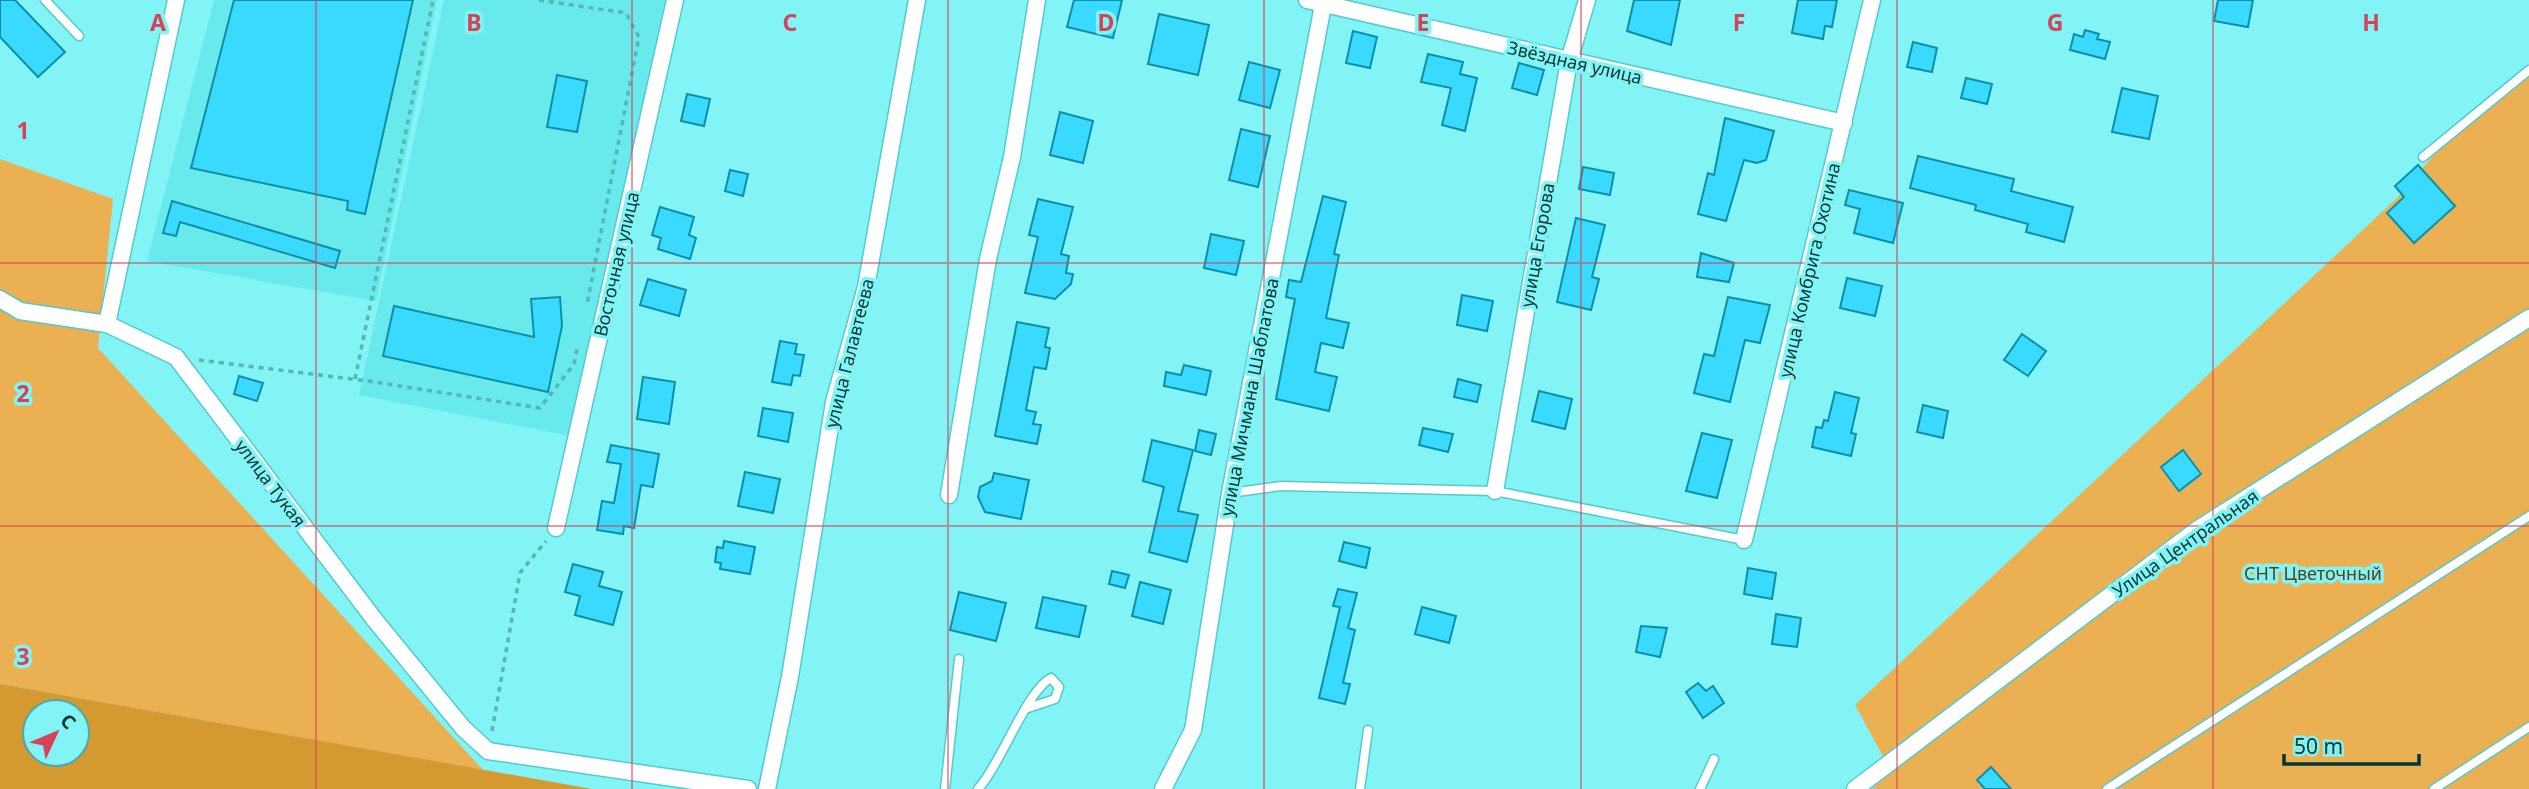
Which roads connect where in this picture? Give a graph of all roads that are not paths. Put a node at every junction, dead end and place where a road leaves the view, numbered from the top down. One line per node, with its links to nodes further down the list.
1 (45, 0): 9 (lane)
2 (176, 0): 16 (street)
3 (675, 0): 21 (street, Восточная улица)
4 (917, 0): 30 (street, улица Галавтеева)
5 (1037, 0): 19 (street)
6 (1587, 0): 10 (street, улица Егорова)
7 (1872, 0): 12 (street, улица Комбрига Охотина)
8 (1318, 1): 10 (street, Звёздная улица); 18 (street, улица Мичмана Шаблатова)
9 (79, 36)
10 (1569, 61): 12 (street, Звёздная улица); 17 (street, улица Егорова)
11 (2529, 70): 13 (lane)
12 (1844, 123): 22 (street, улица Комбрига Охотина)
13 (2423, 157)
14 (0, 299): 16 (street, улица Тукая)
15 (2529, 318): 36 (street, Улица Центральная)
16 (107, 324): 28 (street, улица Тукая)
17 (1494, 491): 18 (lane); 22 (lane)
18 (1230, 492): 33 (street, улица Мичмана Шаблатова)
19 (949, 495)
20 (2529, 516): 37 (lane)
21 (556, 528)
22 (1744, 540)
23 (959, 659): 31 (lane)
24 (1028, 708): 32 (lane)
25 (2529, 727): 38 (lane)
26 (1368, 730): 34 (lane)
27 (1714, 759): 35 (lane)
28 (697, 785): 29 (street)
29 (748, 789)
30 (767, 789)
31 (944, 789)
32 (978, 789)
33 (1163, 789)
34 (1360, 789)
35 (1700, 789)
36 (1855, 789)
37 (2107, 789)
38 (2434, 789)

